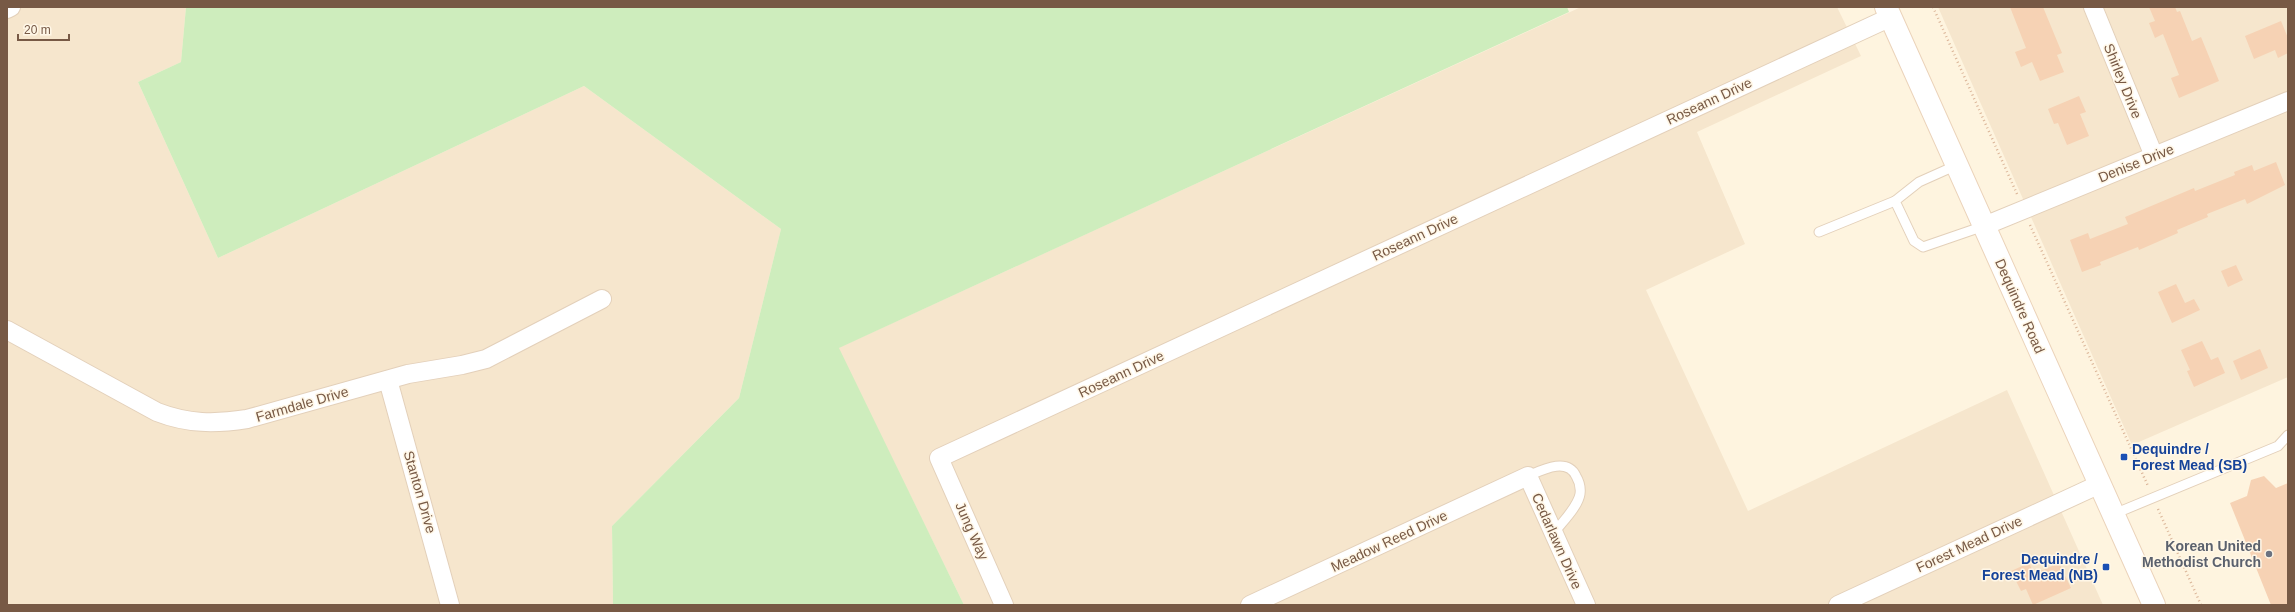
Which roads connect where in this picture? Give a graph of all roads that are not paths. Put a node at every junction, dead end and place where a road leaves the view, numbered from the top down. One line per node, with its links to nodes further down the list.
1 (11, 7): 3 (street)
2 (2093, 7): 6 (street, Shirley Drive)
3 (7, 9)
4 (1888, 12): 7 (main road, Dequindre Road); 17 (street, Roseann Drive)
5 (2288, 101): 6 (street, Denise Drive)
6 (2154, 156): 9 (street, Denise Drive)
7 (1957, 165): 8 (lane); 9 (main road, Dequindre Road)
8 (1894, 201): 9 (lane); 10 (lane)
9 (1984, 226): 19 (main road, Dequindre Road)
10 (1819, 232)
11 (602, 299): 13 (street, Farmdale Drive)
12 (7, 330): 13 (street, Farmdale Drive)
13 (388, 380): 22 (street, Stanton Drive)
14 (2288, 436): 15 (lane)
15 (2278, 446): 16 (lane); 20 (lane)
16 (2288, 446)
17 (939, 458): 23 (street, Jung Way)
18 (1528, 476): 21 (street, Cedarlawn Drive); 21 (lane); 24 (street, Meadow Reed Drive)
19 (2100, 484): 20 (main road, Dequindre Road); 26 (street, Forest Mead Drive)
20 (2113, 514): 27 (main road, Dequindre Road)
21 (1554, 533): 25 (street, Cedarlawn Drive)
22 (450, 605)
23 (1004, 605)
24 (1250, 605)
25 (1586, 605)
26 (1838, 605)
27 (2154, 605)

